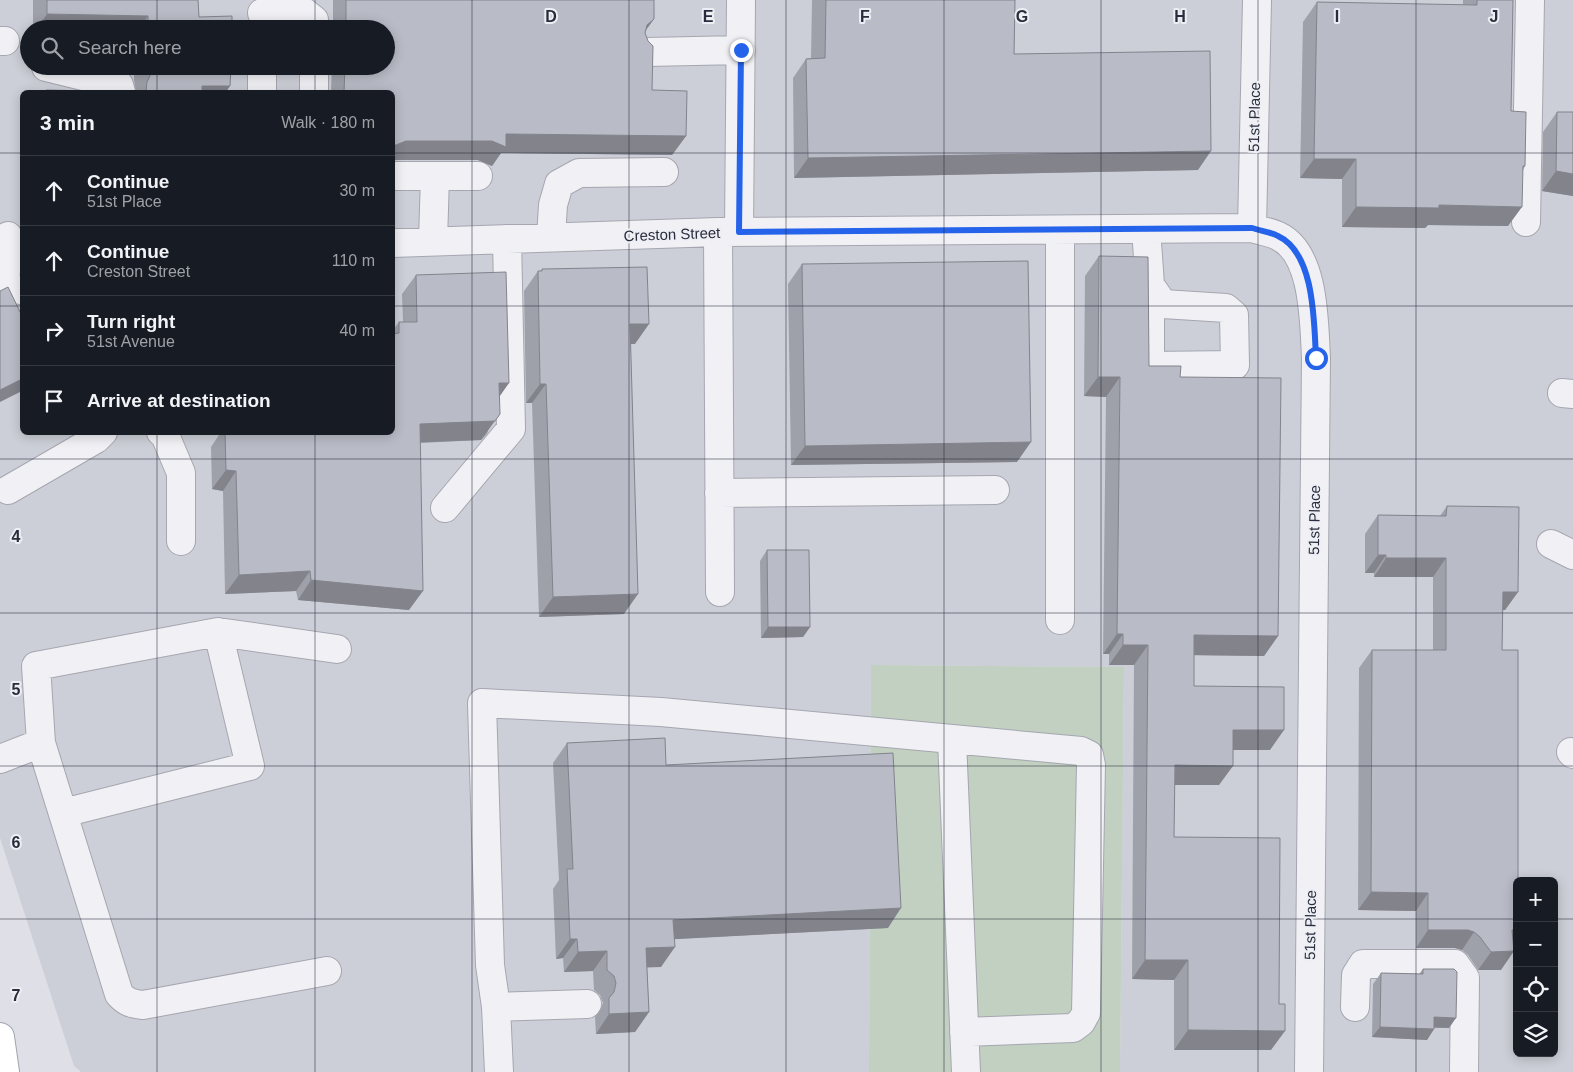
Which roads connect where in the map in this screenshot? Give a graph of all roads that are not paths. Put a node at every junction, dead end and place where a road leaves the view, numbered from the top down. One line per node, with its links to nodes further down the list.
1 (741, 0): 6 (street)
2 (1257, 0): 19 (street, 51st Place)
3 (1530, 0): 18 (street)
4 (262, 14): 5 (street)
5 (314, 20)
6 (741, 50): 7 (street); 22 (street)
7 (647, 52)
8 (78, 75): 11 (street)
9 (262, 75): 12 (street)
10 (314, 75): 13 (street)
11 (120, 90)
12 (262, 90)
13 (314, 90)
14 (664, 172): 24 (street)
15 (395, 176): 16 (street)
16 (434, 176): 17 (street); 26 (street)
17 (478, 176)
18 (1526, 222)
19 (1252, 228): 20 (street, Creston Street); 54 (street, 51st Place)
20 (1146, 229): 21 (street, Creston Street); 28 (street)
21 (1060, 230): 22 (street, Creston Street); 38 (street)
22 (729, 232): 24 (street, Creston Street); 34 (street)
23 (10, 236): 29 (street)
24 (551, 237): 25 (street, Creston Street)
25 (508, 239): 26 (street, Creston Street); 35 (street)
26 (433, 241): 27 (street, Creston Street)
27 (395, 243)
28 (1150, 285)
29 (20, 290)
30 (100, 435): 32 (street)
31 (165, 435): 36 (street)
32 (8, 490)
33 (995, 490): 34 (street)
34 (719, 493): 37 (street)
35 (445, 508)
36 (182, 541)
37 (720, 592)
38 (1060, 620)
39 (218, 632): 40 (street); 42 (street); 44 (street)
40 (337, 649)
41 (952, 740): 47 (street); 49 (street); 49 (street)
42 (41, 743): 43 (street); 44 (street)
43 (0, 759)
44 (63, 813): 45 (street)
45 (327, 971)
46 (587, 1004): 47 (street)
47 (496, 1007): 52 (street)
48 (1355, 1007): 55 (street)
49 (964, 1032): 53 (street)
50 (0, 1037): 51 (main road)
51 (5, 1072)
52 (498, 1072)
53 (966, 1072)
54 (1309, 1072)
55 (1464, 1072)

